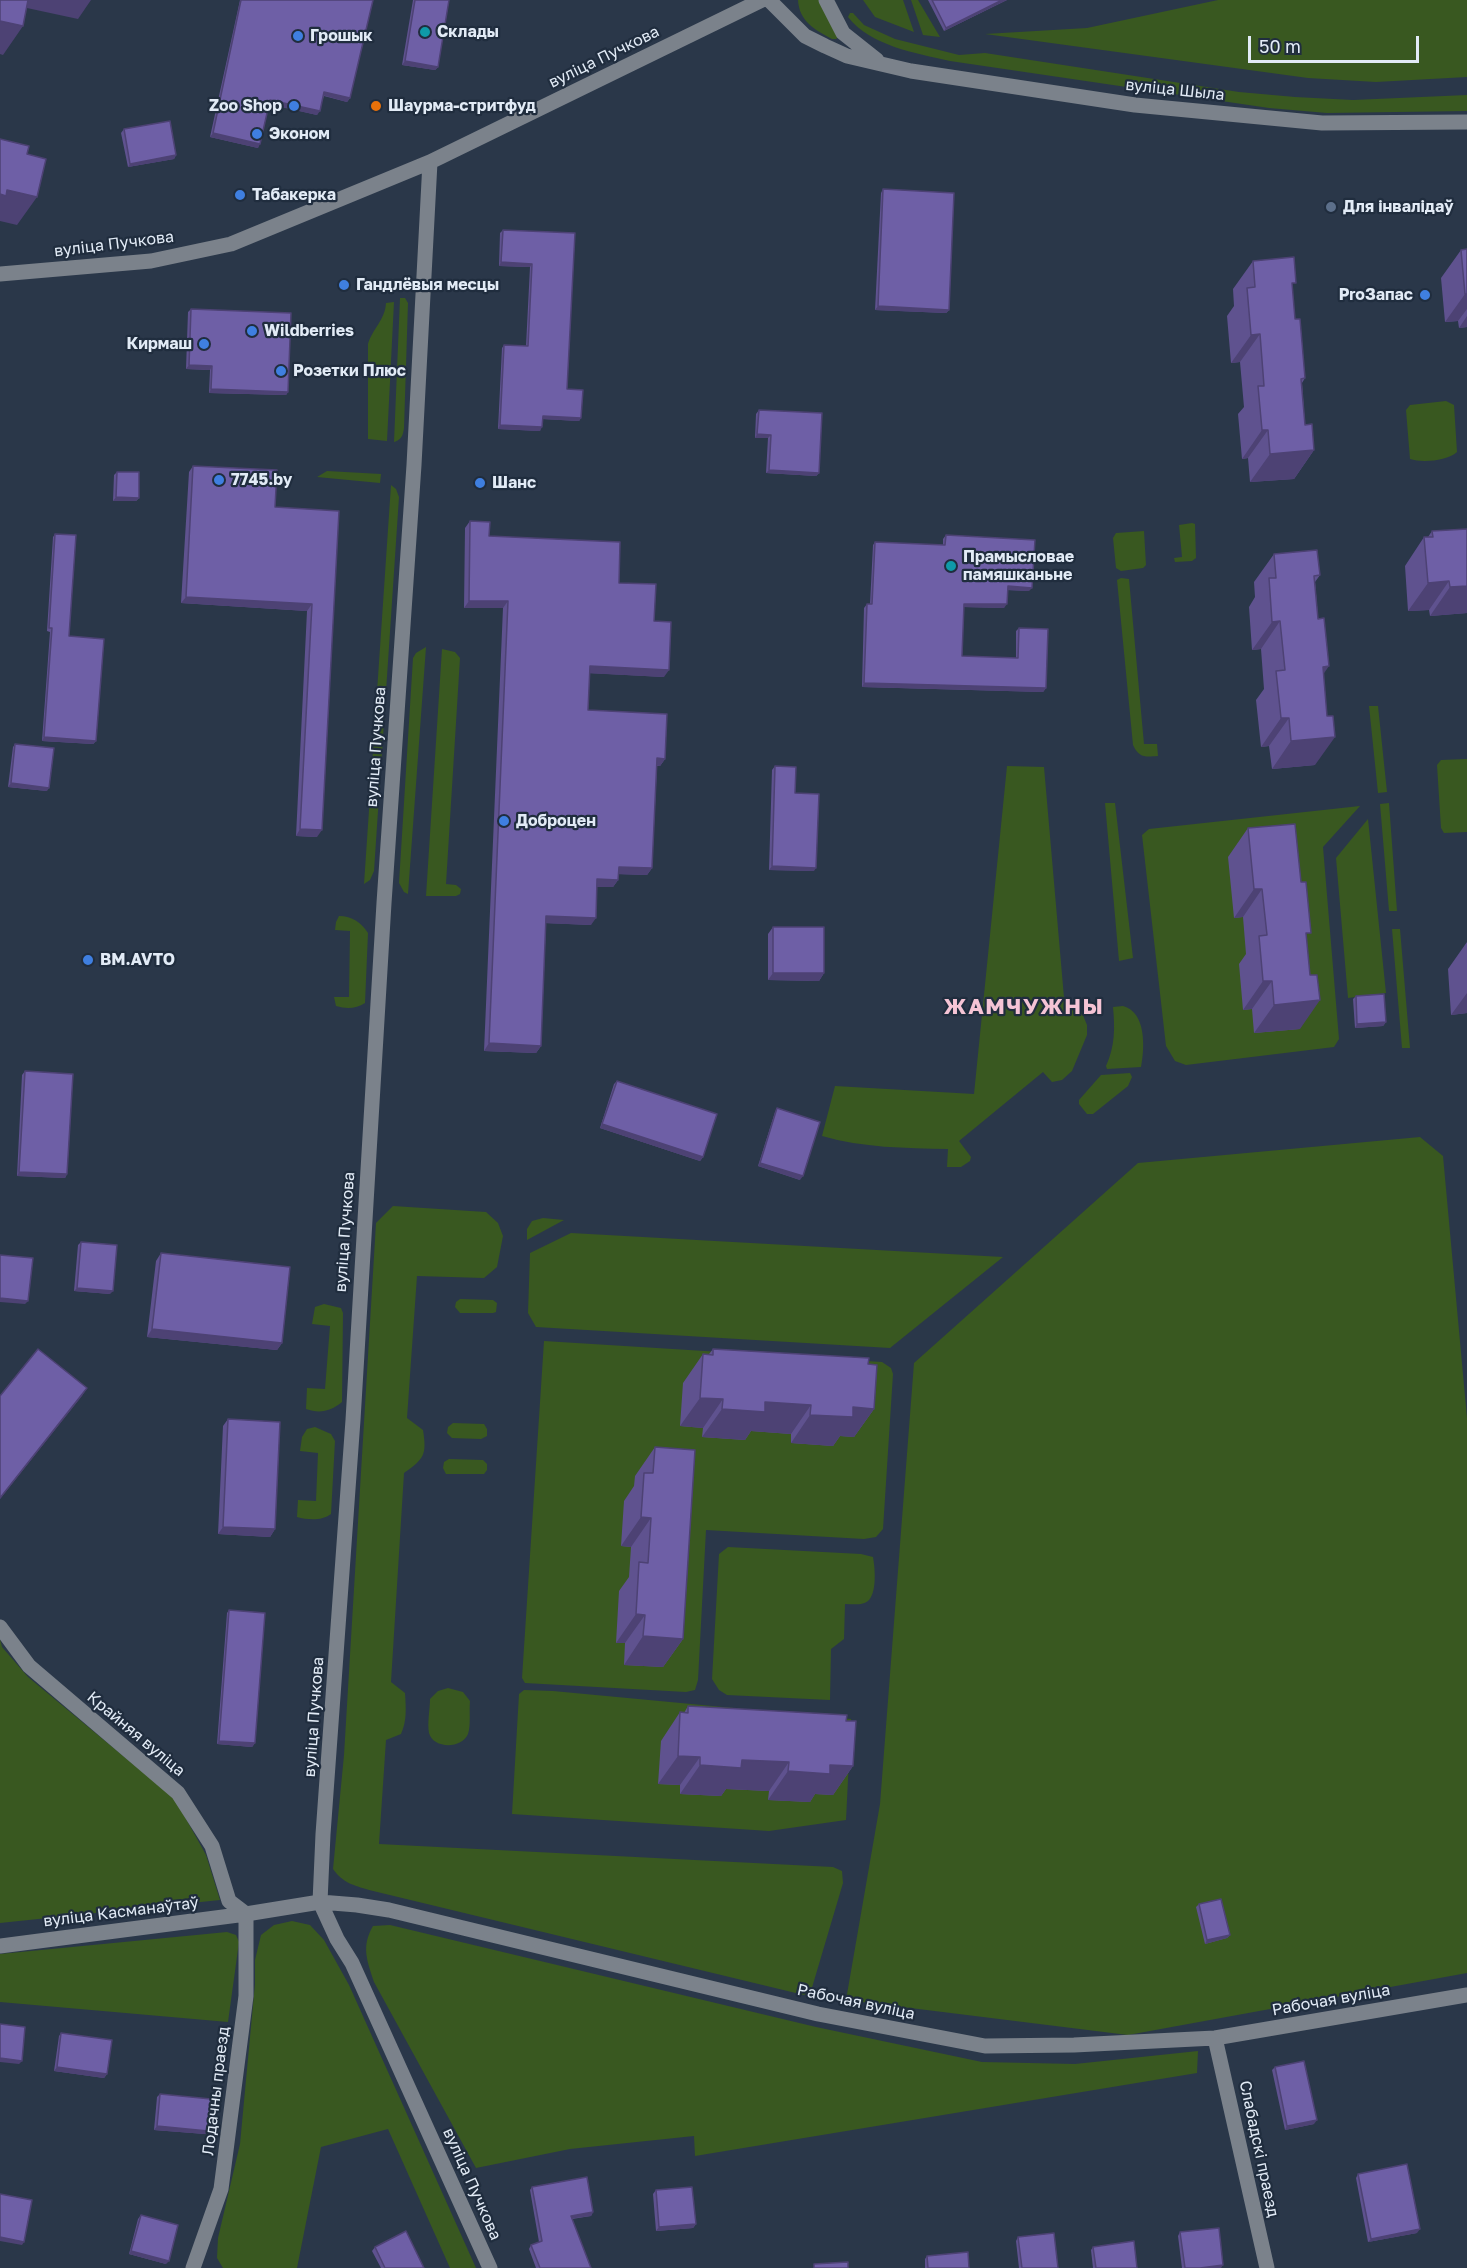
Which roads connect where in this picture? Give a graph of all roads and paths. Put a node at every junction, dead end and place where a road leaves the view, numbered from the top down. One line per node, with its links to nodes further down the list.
1 (762, 0): 6 (street, вуліца Пучкова)
2 (769, 0): 4 (street, вуліца Шыла)
3 (826, 0): 4 (street, вуліца Шыла)
4 (882, 63): 5 (street, вуліца Шыла)
5 (1467, 122)
6 (430, 162): 7 (street, вуліца Пучкова); 9 (street, вуліца Пучкова)
7 (0, 274)
8 (0, 1627): 10 (street, Крайняя вуліца)
9 (320, 1902): 10 (street, Рабочая вуліца); 13 (street, Рабочая вуліца); 15 (street, вуліца Пучкова)
10 (246, 1914): 11 (street, вуліца Касманаўтаў); 14 (street, Лодачны праезд)
11 (0, 1946)
12 (1467, 1995): 13 (street, Рабочая вуліца)
13 (1215, 2038): 16 (street, Слабадскі праезд)
14 (193, 2268)
15 (490, 2268)
16 (1267, 2268)

